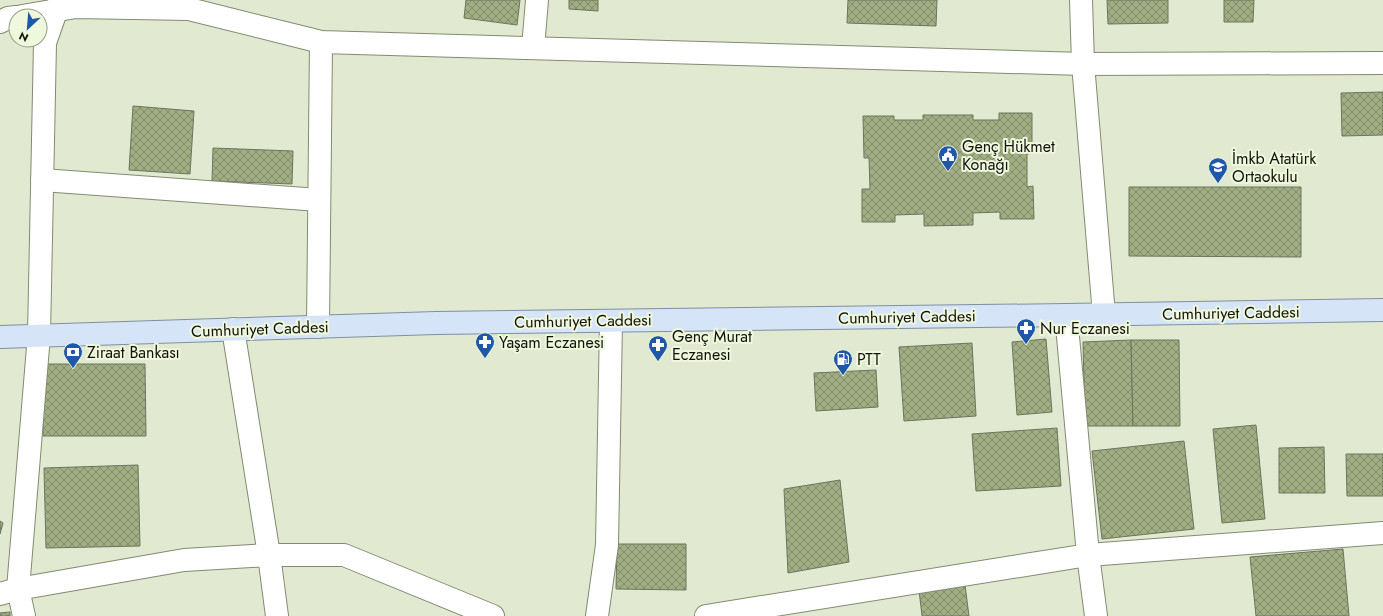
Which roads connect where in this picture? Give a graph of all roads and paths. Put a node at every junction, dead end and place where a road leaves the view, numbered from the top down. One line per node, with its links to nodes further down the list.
1 (537, 0): 7 (street)
2 (1081, 0): 9 (street)
3 (58, 5): 4 (street); 5 (street); 10 (street)
4 (190, 5): 6 (street)
5 (48, 8)
6 (321, 42): 7 (street); 11 (street)
7 (533, 48): 9 (street)
8 (1383, 63): 9 (street)
9 (1083, 64): 14 (street)
10 (42, 180): 11 (street); 18 (street)
11 (319, 200): 16 (street)
12 (1383, 310): 14 (main road, Cumhuriyet Caddesi)
13 (1066, 315): 14 (main road, Cumhuriyet Caddesi); 15 (main road, Cumhuriyet Caddesi); 21 (street)
14 (1104, 315)
15 (611, 321): 16 (main road, Cumhuriyet Caddesi); 27 (street)
16 (318, 327): 17 (main road, Cumhuriyet Caddesi)
17 (233, 329): 18 (main road, Cumhuriyet Caddesi); 22 (street)
18 (39, 335): 19 (main road, Cumhuriyet Caddesi); 23 (street)
19 (0, 336)
20 (1383, 533): 21 (street)
21 (1088, 554): 28 (street); 29 (street)
22 (269, 555): 23 (street); 25 (street); 26 (street)
23 (9, 591): 24 (street)
24 (24, 616)
25 (277, 616)
26 (493, 616)
27 (598, 616)
28 (706, 616)
29 (1096, 616)

